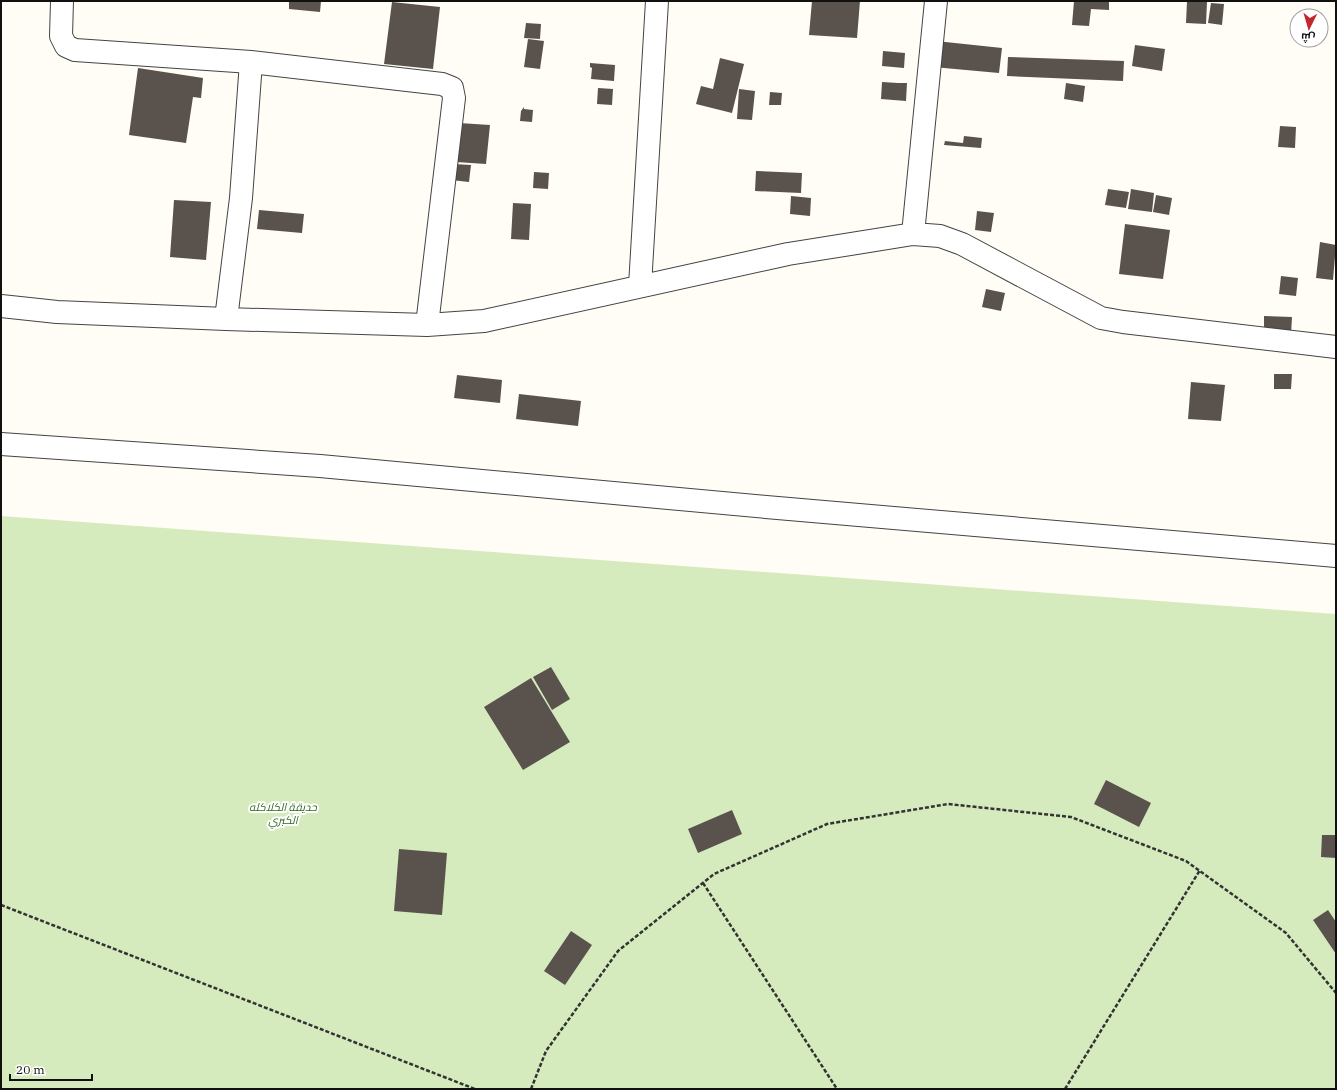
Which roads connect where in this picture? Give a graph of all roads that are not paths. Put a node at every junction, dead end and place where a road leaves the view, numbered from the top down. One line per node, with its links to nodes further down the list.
1 (62, 1): 4 (street)
2 (657, 1): 6 (street)
3 (936, 1): 5 (street)
4 (251, 62): 8 (street); 9 (street)
5 (913, 234): 6 (street); 10 (street)
6 (640, 286): 9 (street)
7 (1, 306): 8 (street)
8 (226, 319): 9 (street)
9 (427, 325)
10 (1336, 347)
11 (1, 444): 12 (street)
12 (1336, 556)

